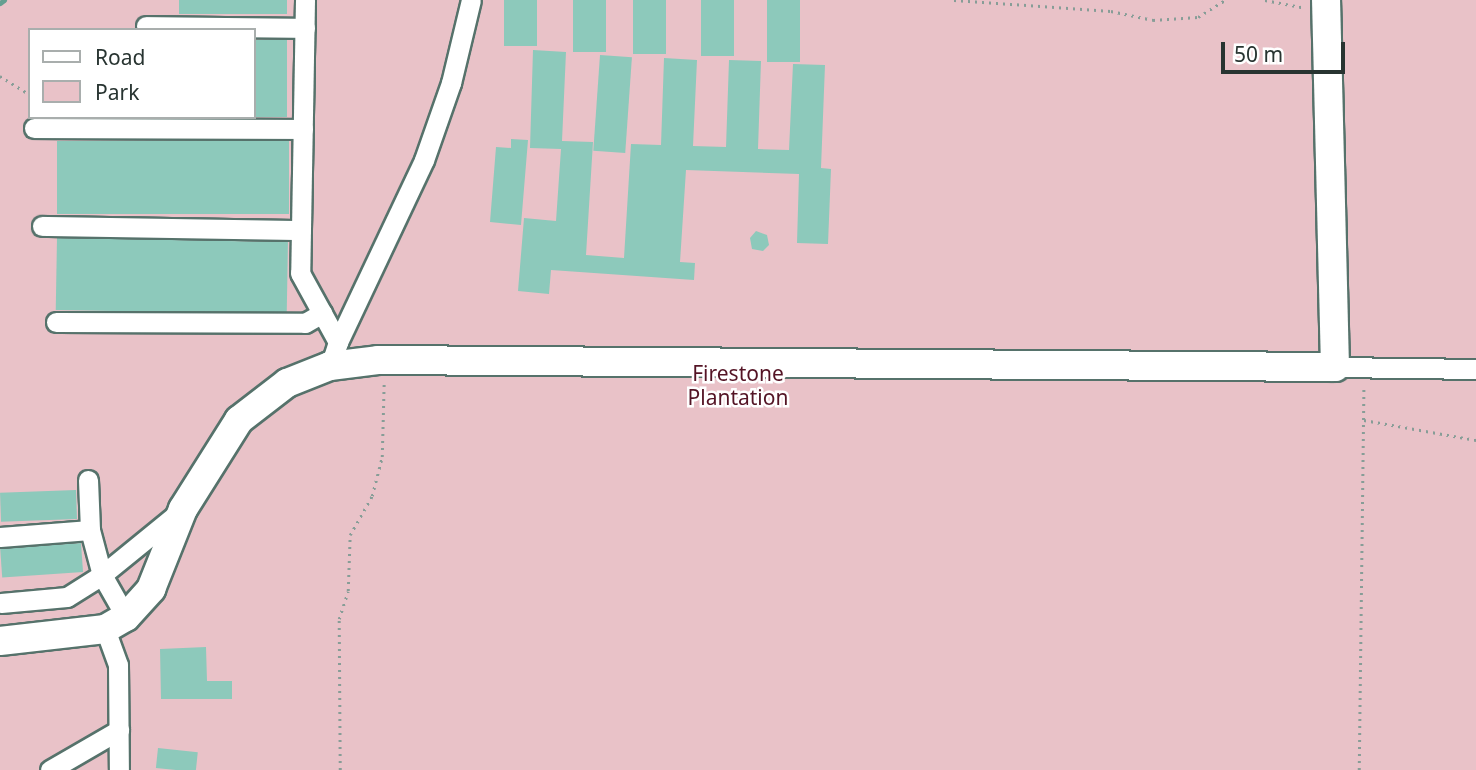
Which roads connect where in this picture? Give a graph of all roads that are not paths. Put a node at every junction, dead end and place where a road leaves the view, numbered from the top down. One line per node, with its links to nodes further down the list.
1 (305, 0): 5 (street)
2 (471, 0): 12 (street)
3 (1326, 5): 13 (street)
4 (146, 26): 5 (street)
5 (305, 28): 7 (street)
6 (34, 128): 7 (street)
7 (303, 129): 9 (street)
8 (42, 226): 9 (street)
9 (301, 230): 10 (street)
10 (322, 313): 11 (street); 12 (street)
11 (56, 322)
12 (334, 354): 13 (street); 16 (street)
13 (1335, 367): 14 (street)
14 (1476, 369)
15 (88, 480): 17 (street)
16 (183, 509): 19 (street); 21 (street)
17 (90, 530): 18 (street); 19 (street)
18 (0, 537)
19 (102, 575): 20 (street); 21 (street)
20 (1, 603)
21 (115, 623): 22 (street); 23 (street)
22 (0, 641)
23 (119, 730): 24 (street); 25 (street)
24 (50, 770)
25 (119, 770)

